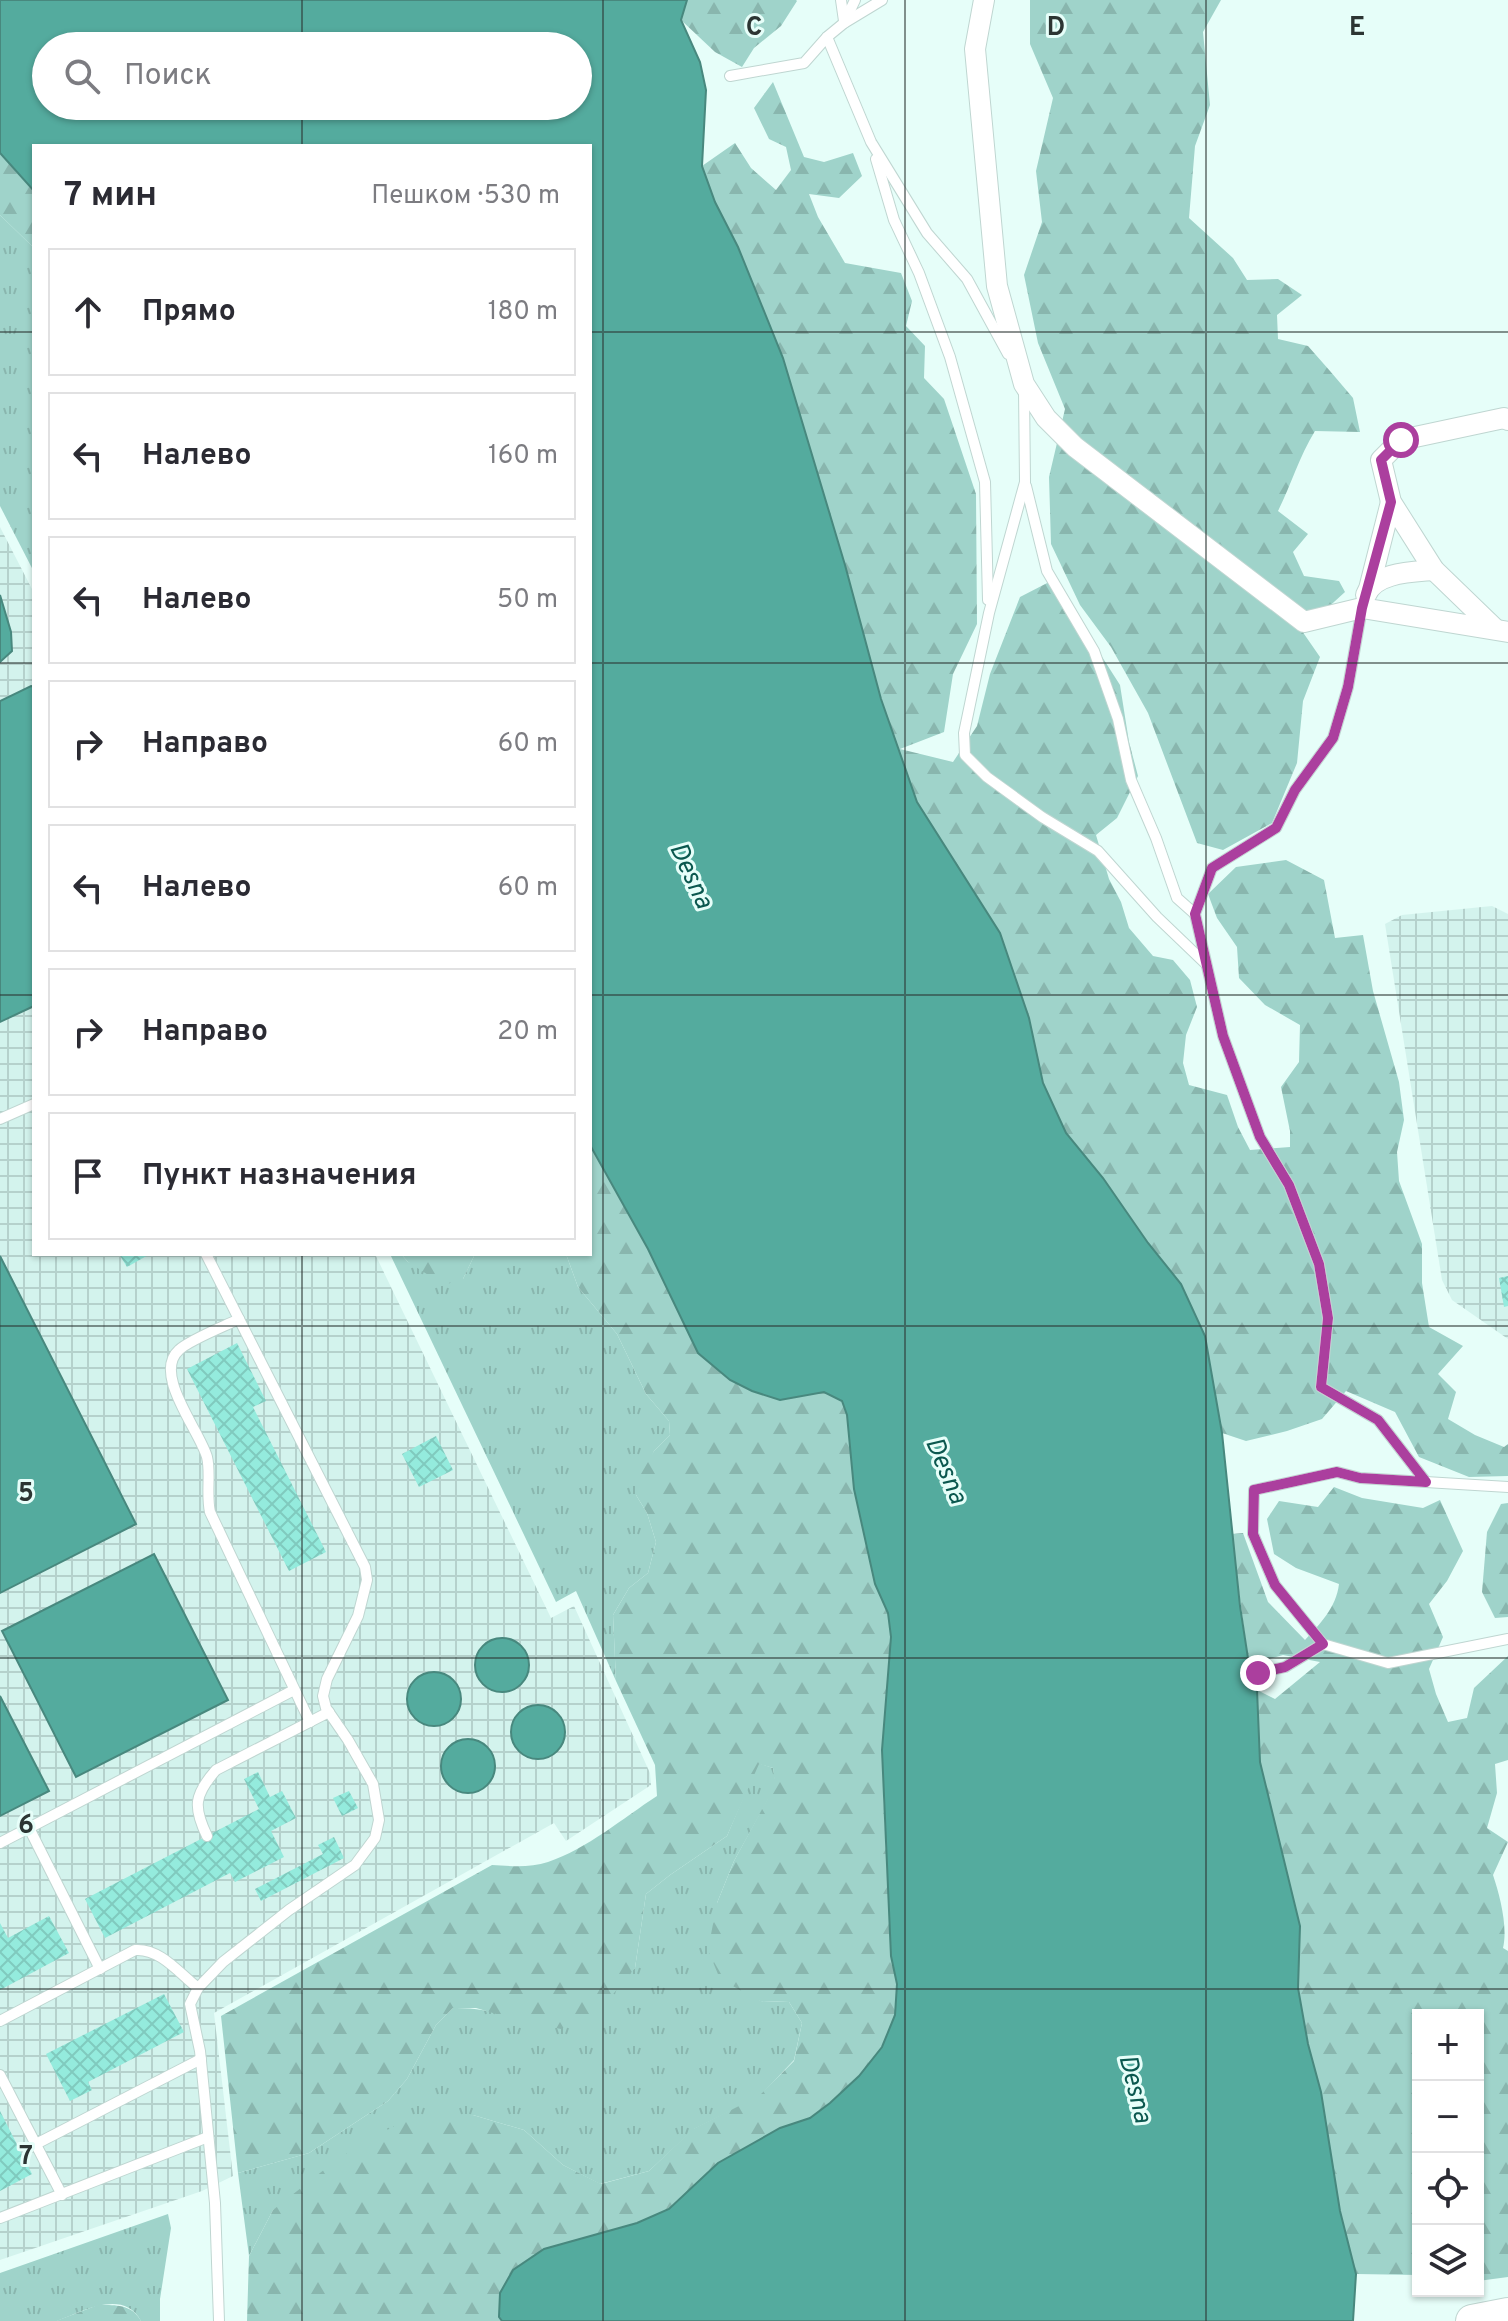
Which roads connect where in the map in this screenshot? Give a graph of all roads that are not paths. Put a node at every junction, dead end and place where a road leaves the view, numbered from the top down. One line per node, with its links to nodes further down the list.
1 (841, 0): 5 (lane)
2 (855, 0): 5 (lane)
3 (882, 0): 5 (lane)
4 (984, 0): 9 (street)
5 (844, 23): 6 (lane)
6 (827, 37): 7 (lane); 8 (lane)
7 (730, 76)
8 (871, 142): 9 (lane); 15 (lane)
9 (1024, 384): 11 (lane); 14 (street)
10 (1508, 420): 12 (street)
11 (1025, 482): 15 (lane); 17 (lane)
12 (1391, 502): 13 (street); 14 (street)
13 (1434, 570): 14 (street); 16 (street)
14 (1365, 598): 16 (street); 17 (lane)
15 (989, 613): 18 (lane)
16 (1501, 630)
17 (1195, 914): 18 (lane)
18 (1206, 964): 23 (lane)
19 (32, 1105): 20 (lane)
20 (0, 1119)
21 (207, 1256): 22 (lane)
22 (239, 1319): 28 (lane); 29 (lane)
23 (1426, 1482): 24 (lane); 26 (lane)
24 (1508, 1487)
25 (1508, 1639): 26 (lane)
26 (1323, 1644): 27 (lane)
27 (1258, 1673)
28 (294, 1690): 30 (lane); 31 (lane)
29 (329, 1712): 30 (lane); 35 (lane)
30 (310, 1722): 32 (lane)
31 (29, 1828): 33 (lane); 34 (lane)
32 (207, 1836)
33 (0, 1843)
34 (100, 1969): 35 (lane); 36 (lane)
35 (198, 1988): 37 (lane)
36 (0, 2021)
37 (201, 2059): 39 (lane); 40 (lane)
38 (0, 2075): 40 (lane)
39 (208, 2137): 41 (lane); 44 (lane)
40 (36, 2144): 41 (lane)
41 (62, 2195): 42 (lane)
42 (0, 2218)
43 (1508, 2314): 45 (main road)
44 (219, 2321)
45 (1472, 2321)

